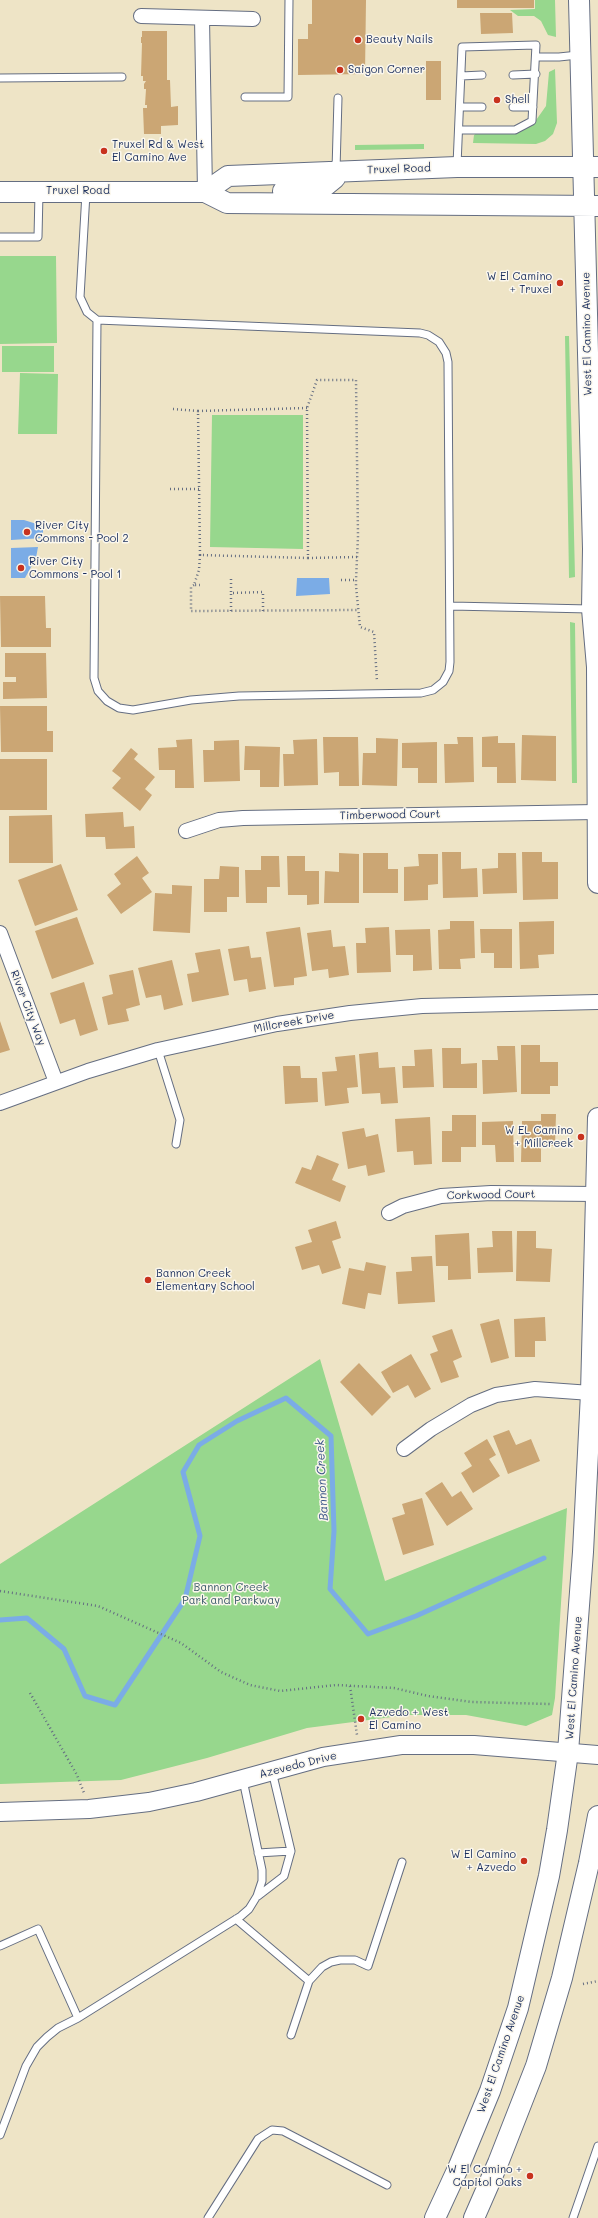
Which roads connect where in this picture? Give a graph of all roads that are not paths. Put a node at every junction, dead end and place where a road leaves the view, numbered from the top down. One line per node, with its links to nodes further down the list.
1 (288, 0): 14 (lane)
2 (579, 0): 6 (main road, West El Camino Avenue)
3 (141, 16): 4 (street)
4 (202, 18): 5 (street); 27 (street)
5 (253, 19)
6 (582, 54): 7 (lane); 22 (main road, West El Camino Avenue)
7 (537, 57): 8 (lane); 10 (lane)
8 (536, 74): 9 (lane); 16 (lane)
9 (513, 75)
10 (461, 76): 11 (lane); 17 (lane)
11 (482, 76)
12 (122, 77): 13 (lane)
13 (0, 78)
14 (245, 97)
15 (338, 98): 23 (lane)
16 (533, 106): 19 (lane); 20 (lane)
17 (460, 107): 18 (lane); 20 (lane)
18 (482, 107)
19 (513, 107)
20 (459, 130): 21 (lane)
21 (457, 167): 22 (main road, Truxel Road); 23 (main road, Truxel Road)
22 (591, 167): 29 (main road, West El Camino Avenue)
23 (336, 171): 27 (main road, Truxel Road); 28 (main road)
24 (86, 190): 25 (main road, Truxel Road); 27 (main road, Truxel Road); 31 (lane)
25 (39, 191): 26 (main road, Truxel Road); 30 (lane)
26 (0, 192)
27 (205, 192): 28 (main road, Truxel Road)
28 (227, 203): 29 (main road, Truxel Road)
29 (592, 206): 33 (main road, West El Camino Avenue)
30 (0, 237)
31 (97, 320): 32 (lane); 32 (lane)
32 (451, 606): 33 (lane)
33 (592, 609): 34 (main road, West El Camino Avenue)
34 (596, 812): 35 (street, Timberwood Court); 36 (main road, West El Camino Avenue)
35 (186, 831)
36 (598, 883)
37 (0, 934): 40 (street, River City Way)
38 (598, 1002): 39 (street, Millcreek Drive)
39 (158, 1050): 40 (street, Millcreek Drive); 43 (lane)
40 (56, 1082): 41 (street, Millcreek Drive)
41 (0, 1103)
42 (598, 1118): 44 (main road, West El Camino Avenue)
43 (176, 1144)
44 (596, 1194): 45 (street, Corkwood Court); 46 (main road, West El Camino Avenue)
45 (389, 1213)
46 (591, 1393): 47 (street); 48 (main road, West El Camino Avenue)
47 (404, 1449)
48 (568, 1752): 49 (street, Azevedo Drive); 50 (street, Azevedo Drive); 67 (main road, West El Camino Avenue)
49 (598, 1755)
50 (272, 1771): 51 (street, Azevedo Drive); 54 (lane)
51 (243, 1780): 52 (street, Azevedo Drive); 55 (lane)
52 (0, 1812)
53 (598, 1816): 68 (main road)
54 (291, 1851): 55 (lane); 57 (lane)
55 (258, 1854): 57 (lane)
56 (402, 1862): 60 (lane)
57 (257, 1896): 58 (lane)
58 (236, 1919): 60 (lane); 61 (lane)
59 (0, 1946): 61 (lane)
60 (309, 1981): 62 (lane)
61 (78, 2018): 63 (lane)
62 (291, 2035)
63 (0, 2135)
64 (598, 2146): 69 (lane)
65 (387, 2185): 66 (lane)
66 (208, 2218)
67 (434, 2218)
68 (474, 2218)
69 (573, 2218)

